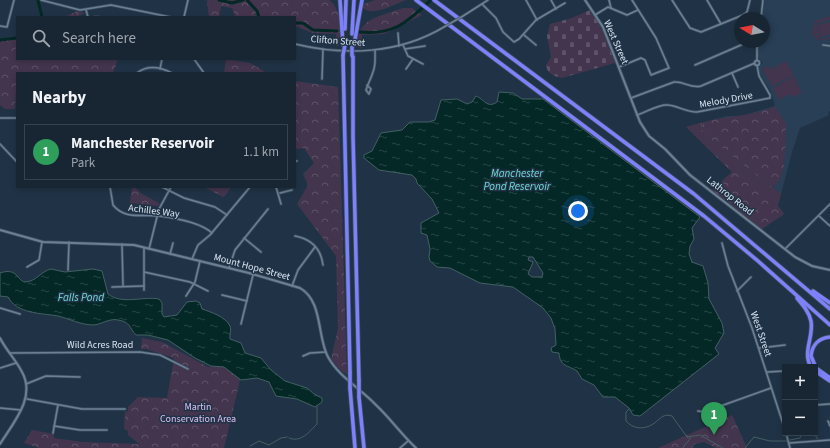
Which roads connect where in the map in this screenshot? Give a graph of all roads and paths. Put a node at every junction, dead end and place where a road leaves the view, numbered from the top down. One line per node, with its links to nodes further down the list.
1 (14, 0): 33 (street)
2 (41, 0): 24 (street)
3 (188, 0): 30 (street)
4 (340, 0): 37 (highway)
5 (346, 0): 37 (highway)
6 (354, 0): 38 (highway)
7 (362, 0): 38 (highway)
8 (416, 0): 121 (highway)
9 (434, 0): 114 (highway)
10 (488, 0): 21 (street, Clifton Street)
11 (526, 0): 31 (street)
12 (551, 0): 23 (street)
13 (585, 0): 27 (street, West Street)
14 (609, 0): 22 (street)
15 (632, 0): 25 (street)
16 (672, 0): 32 (street)
17 (707, 0): 32 (street)
18 (750, 0): 32 (street)
19 (763, 0): 26 (street)
20 (565, 3): 23 (street)
21 (482, 4): 35 (street); 39 (street, Clifton Street, bridge)
22 (611, 8): 25 (street); 27 (street)
23 (556, 9): 31 (street)
24 (86, 10): 28 (street); 29 (street)
25 (638, 10): 58 (street)
26 (761, 12)
27 (595, 15): 58 (street, West Street)
28 (88, 16)
29 (165, 16)
30 (184, 16)
31 (537, 20): 35 (street)
32 (721, 24)
33 (0, 26)
34 (398, 34): 42 (street)
35 (524, 34): 40 (street)
36 (296, 44): 47 (street, Clifton Street)
37 (344, 45): 170 (highway, bridge)
38 (353, 45): 171 (highway, bridge)
39 (403, 45): 42 (street, Clifton Street); 48 (street)
40 (536, 45)
41 (822, 45): 44 (street)
42 (399, 46): 49 (street, Clifton Street)
43 (425, 46): 48 (street)
44 (830, 46)
45 (734, 48): 56 (street)
46 (757, 48): 53 (street)
47 (323, 49): 49 (street, Clifton Street); 65 (street)
48 (404, 49): 50 (street)
49 (375, 50): 66 (street)
50 (414, 59): 55 (street); 60 (street)
51 (162, 60): 59 (street)
52 (195, 60): 63 (street)
53 (757, 61): 54 (street); 57 (street)
54 (755, 63): 57 (street); 64 (street)
55 (423, 64)
56 (695, 65)
57 (757, 65): 69 (street, Melody Drive)
58 (619, 67): 68 (street, West Street)
59 (160, 68): 61 (street); 62 (street)
60 (406, 69)
61 (138, 72)
62 (170, 72)
63 (203, 72)
64 (732, 72): 67 (street); 68 (street)
65 (322, 79)
66 (367, 85)
67 (738, 87)
68 (631, 98): 69 (street, West Street)
69 (637, 115): 101 (street, Lathrop Road)
70 (0, 118): 71 (street)
71 (16, 118)
72 (0, 144): 73 (street)
73 (16, 161)
74 (110, 188): 85 (street, Achilles Way)
75 (164, 188): 80 (street)
76 (170, 188): 80 (street)
77 (249, 188): 86 (street)
78 (276, 188): 81 (street)
79 (292, 190): 81 (street)
80 (169, 191): 85 (street); 86 (street)
81 (279, 193): 82 (street)
82 (281, 204)
83 (830, 204): 87 (street)
84 (268, 209): 92 (street)
85 (157, 216): 90 (street, Achilles Way); 100 (street)
86 (227, 216): 90 (street)
87 (819, 216): 88 (street); 101 (street)
88 (830, 226)
89 (0, 230): 93 (street, Mount Hope Street)
90 (212, 233): 104 (street)
91 (295, 236): 98 (street)
92 (244, 238): 102 (street); 108 (street)
93 (42, 242): 94 (street, Mount Hope Street); 107 (street)
94 (68, 242): 97 (street, Mount Hope Street); 109 (street)
95 (173, 243): 103 (street)
96 (722, 243): 123 (street, West Street)
97 (122, 244): 99 (street, Mount Hope Street); 116 (street)
98 (315, 247): 106 (street); 118 (street)
99 (144, 248): 100 (street, Mount Hope Street); 111 (street)
100 (149, 249): 103 (street, Mount Hope Street)
101 (785, 250): 110 (street, Lathrop Road)
102 (261, 252)
103 (170, 254): 104 (street, Mount Hope Street)
104 (192, 259): 105 (street, Mount Hope Street)
105 (200, 261): 108 (street, Mount Hope Street); 115 (street)
106 (323, 265)
107 (27, 266)
108 (229, 268): 112 (street, Mount Hope Street)
109 (68, 270)
110 (830, 270)
111 (144, 272): 115 (street); 117 (street)
112 (253, 274): 118 (street, Mount Hope Street); 126 (street)
113 (751, 277): 123 (street)
114 (799, 282): 127 (highway); 129 (highway)
115 (194, 283): 122 (street); 125 (street)
116 (123, 286): 117 (street); 119 (street)
117 (144, 286): 120 (street)
118 (292, 286): 137 (street, Mount Hope Street)
119 (112, 287)
120 (144, 290)
121 (791, 290): 132 (highway); 141 (highway)
122 (208, 291)
123 (737, 291): 136 (street, West Street)
124 (222, 295): 126 (street)
125 (186, 296)
126 (247, 301): 131 (street)
127 (830, 303)
128 (0, 308): 130 (street)
129 (830, 309)
130 (20, 314)
131 (241, 324)
132 (830, 325)
133 (830, 337): 148 (highway)
134 (0, 338): 138 (street)
135 (785, 345): 136 (street)
136 (758, 348): 145 (street, West Street)
137 (326, 352): 139 (street); 167 (street, Mount Hope Street)
138 (9, 353): 140 (street); 143 (street, Wild Acres Road)
139 (304, 356)
140 (16, 363): 142 (street); 149 (street)
141 (810, 364)
142 (0, 368)
143 (188, 369)
144 (782, 371): 145 (street)
145 (766, 372): 150 (street, West Street)
146 (818, 373): 148 (highway)
147 (80, 377): 149 (street)
148 (830, 380)
149 (26, 384): 151 (street)
150 (771, 388): 158 (street); 159 (street, West Street)
151 (27, 399): 153 (street); 157 (street)
152 (830, 404): 154 (street)
153 (58, 405): 156 (street); 161 (street)
154 (818, 405)
155 (0, 408): 157 (street)
156 (125, 409)
157 (21, 410): 168 (street)
158 (698, 411)
159 (782, 421)
160 (828, 421): 162 (street)
161 (54, 426): 163 (street); 164 (street)
162 (830, 426)
163 (107, 430)
164 (53, 433)
165 (787, 436): 169 (street)
166 (830, 440): 169 (street)
167 (408, 441): 172 (street); 173 (street, Mount Hope Street)
168 (0, 444)
169 (789, 444): 174 (street)
170 (355, 448)
171 (364, 448)
172 (400, 448)
173 (416, 448)
174 (790, 448)

